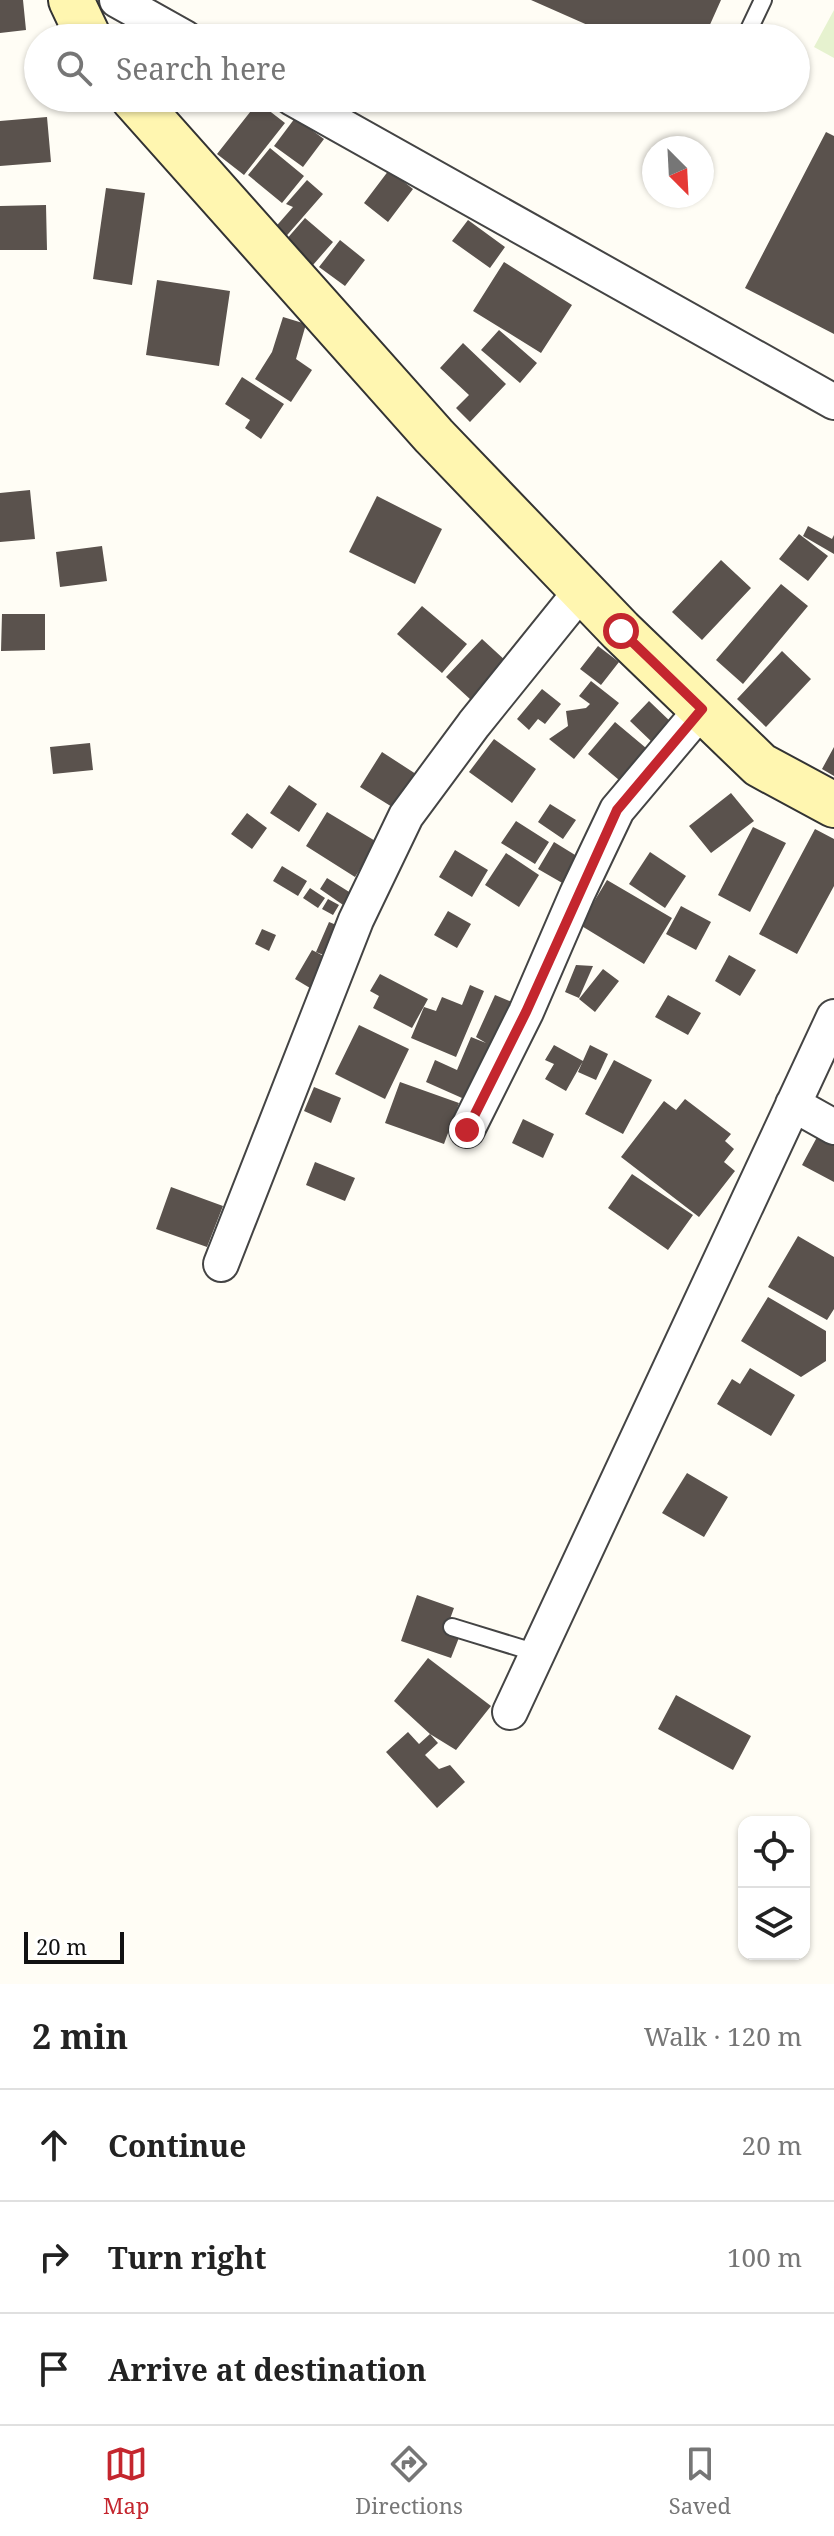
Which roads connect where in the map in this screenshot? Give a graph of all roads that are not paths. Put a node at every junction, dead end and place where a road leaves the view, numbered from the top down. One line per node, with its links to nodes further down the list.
1 (71, 0): 4 (street)
2 (117, 0): 5 (street)
3 (763, 0): 6 (lane)
4 (82, 24)
5 (160, 24)
6 (752, 24)
7 (145, 112): 10 (street)
8 (317, 112): 9 (street)
9 (834, 402)
10 (582, 590): 11 (street); 17 (street)
11 (702, 709): 12 (street); 16 (street)
12 (834, 805)
13 (834, 1017): 14 (street)
14 (793, 1104): 15 (street); 19 (street)
15 (834, 1127)
16 (467, 1130)
17 (221, 1264)
18 (452, 1627): 19 (lane)
19 (537, 1653): 20 (street)
20 (510, 1712)

